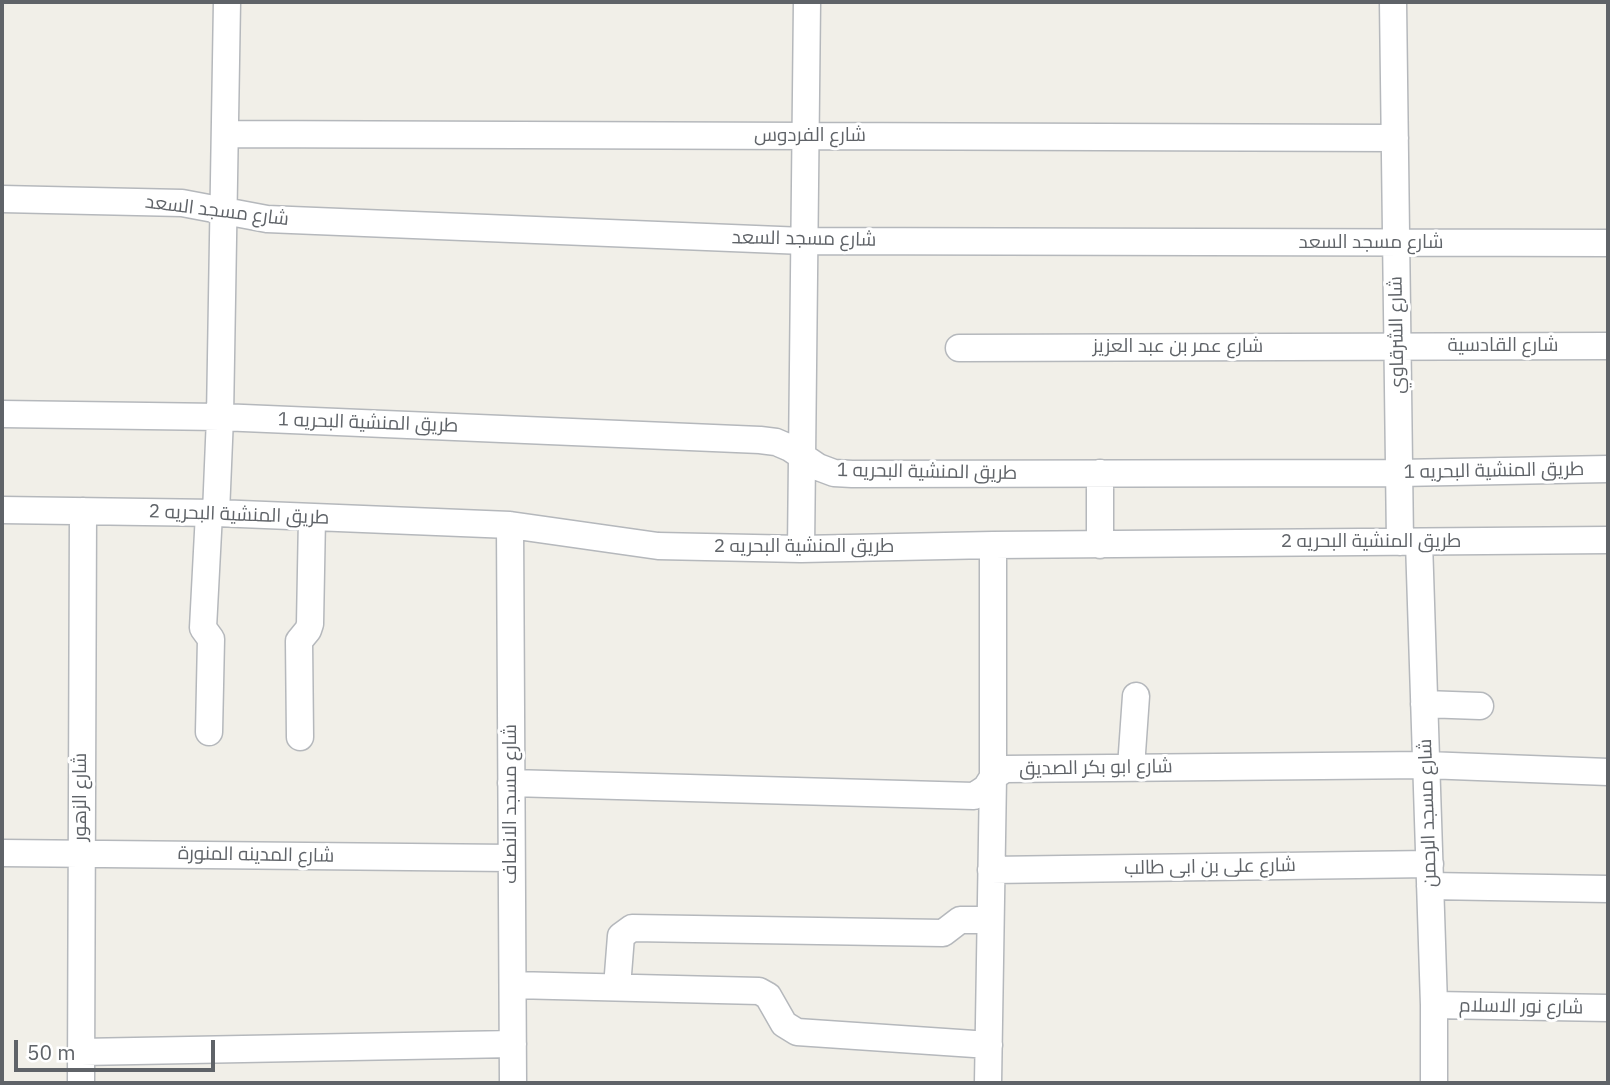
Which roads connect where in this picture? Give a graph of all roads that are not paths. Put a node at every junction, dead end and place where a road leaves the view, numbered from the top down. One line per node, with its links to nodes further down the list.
1 (227, 2): 4 (street)
2 (807, 2): 5 (street)
3 (1393, 2): 6 (street, شارع الشرقاوي)
4 (225, 134): 5 (street, شارع الفردوس); 8 (street)
5 (804, 136): 6 (street, شارع الفردوس); 9 (street)
6 (1395, 138): 10 (street, شارع الشرقاوي)
7 (2, 199): 8 (street, شارع مسجد السعد)
8 (224, 211): 9 (street, شارع مسجد السعد); 16 (street)
9 (804, 241): 10 (street, شارع مسجد السعد); 17 (street)
10 (1396, 243): 11 (street, شارع مسجد السعد); 13 (street, شارع الشرقاوي)
11 (1608, 243)
12 (1608, 346): 13 (street, شارع القادسية)
13 (1397, 347): 14 (street, شارع عمر بن عبد العزيز); 20 (street, شارع الشرقاوي)
14 (959, 348)
15 (2, 414): 16 (street, طريق المنشية البحريه 1)
16 (220, 417): 17 (street, طريق المنشية البحريه 1); 23 (street)
17 (803, 457): 19 (street, طريق المنشية البحريه 1); 30 (street)
18 (1608, 470): 20 (street, طريق المنشية البحريه 1)
19 (1100, 473): 20 (street, طريق المنشية البحريه 1); 29 (street)
20 (1399, 473): 27 (street, شارع الشرقاوي)
21 (2, 510): 22 (street, طريق المنشية البحريه 2)
22 (83, 511): 23 (street, طريق المنشية البحريه 2); 42 (street, شارع الزهور)
23 (212, 513): 24 (street, طريق المنشية البحريه 2); 34 (street)
24 (312, 517): 25 (street, طريق المنشية البحريه 2); 35 (street)
25 (510, 525): 30 (street, طريق المنشية البحريه 2); 40 (street, شارع مسجد الانصاف)
26 (1608, 540): 27 (street, طريق المنشية البحريه 2)
27 (1410, 542): 29 (street, طريق المنشية البحريه 2); 32 (street, شارع مسجد الرحمن)
28 (993, 545): 29 (street, طريق المنشية البحريه 2); 30 (street, طريق المنشية البحريه 2); 39 (street)
29 (1100, 545)
30 (801, 550)
31 (1136, 696): 37 (street)
32 (1424, 704): 33 (street); 36 (street, شارع مسجد الرحمن)
33 (1480, 706)
34 (209, 732)
35 (300, 737)
36 (1426, 765): 37 (street, شارع ابو بكر الصديق); 38 (street, شارع ابو بكر الصديق); 45 (street, شارع مسجد الرحمن)
37 (1131, 767): 39 (street, شارع ابو بكر الصديق)
38 (1608, 772)
39 (993, 777): 40 (street, شارع ابو بكر الصديق); 44 (street)
40 (511, 783): 43 (street, شارع مسجد الانصاف)
41 (2, 853): 42 (street, شارع المدينه المنورة)
42 (80, 854): 43 (street, شارع المدينه المنورة); 54 (street, شارع الزهور)
43 (511, 858): 48 (street, شارع مسجد الانصاف)
44 (991, 870): 45 (street, شارع على بن ابى طالب); 47 (street)
45 (1430, 875): 46 (street, شارع على بن ابى طالب); 50 (street, شارع مسجد الرحمن)
46 (1608, 889)
47 (990, 920): 49 (street); 53 (street)
48 (513, 985): 49 (street); 52 (street, شارع مسجد الانصاف)
49 (617, 987): 53 (street)
50 (1434, 1005): 51 (street, شارع نور الاسلام); 58 (street, شارع مسجد الرحمن)
51 (1608, 1008)
52 (513, 1044): 54 (street); 56 (street, شارع مسجد الانصاف)
53 (989, 1045): 57 (street)
54 (81, 1052): 55 (street, شارع الزهور)
55 (81, 1083)
56 (513, 1083)
57 (988, 1083)
58 (1434, 1083)

